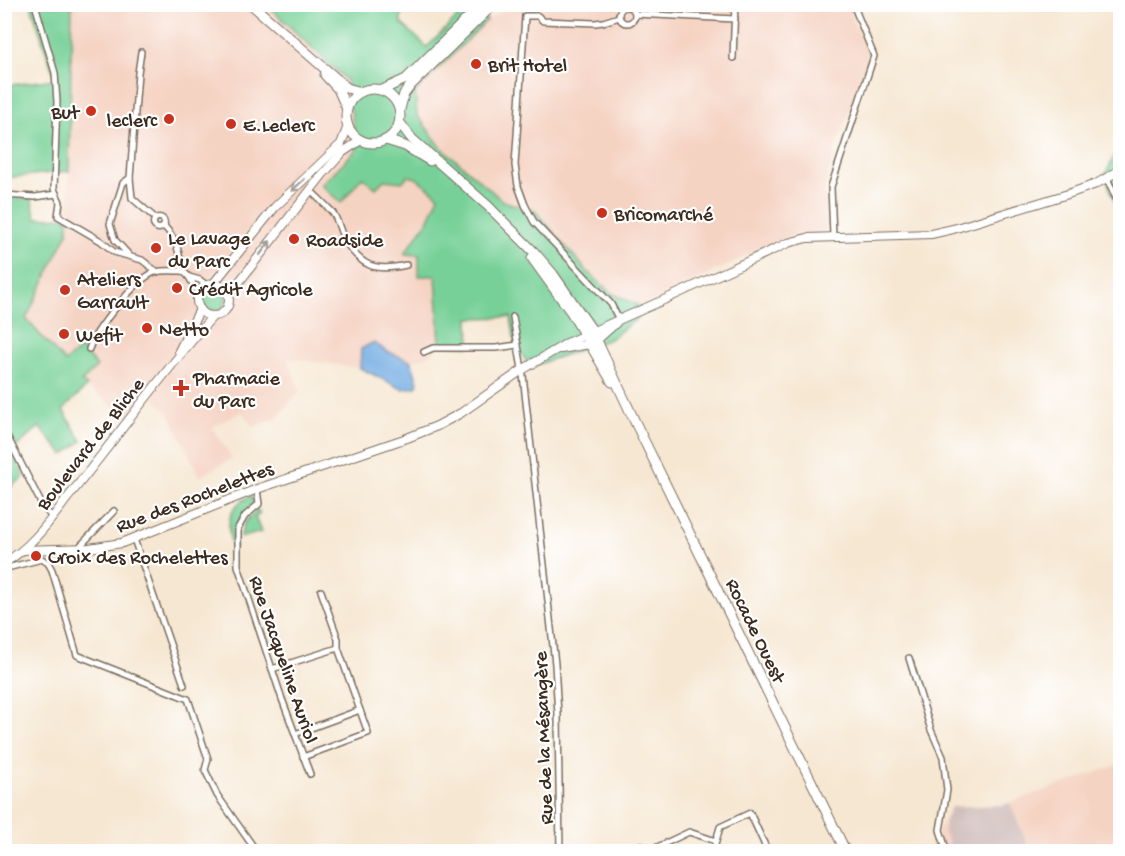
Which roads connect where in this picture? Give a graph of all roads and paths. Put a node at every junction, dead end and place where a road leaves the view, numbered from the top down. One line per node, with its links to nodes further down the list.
1 (35, 4): 26 (street)
2 (482, 4): 13 (main road)
3 (494, 4): 15 (main road)
4 (735, 4): 10 (street)
5 (853, 4): 29 (street)
6 (627, 5): 8 (street); 9 (street)
7 (254, 7): 14 (main road); 16 (main road)
8 (635, 14): 9 (street); 10 (street)
9 (619, 17): 41 (street)
10 (735, 19): 12 (street)
11 (141, 52): 23 (street)
12 (733, 58)
13 (382, 90): 14 (main road); 15 (main road)
14 (361, 92): 16 (main road)
15 (400, 109): 17 (main road)
16 (347, 110): 18 (main road)
17 (400, 123): 20 (main road); 22 (main road, Rocade Ouest)
18 (348, 126): 19 (main road); 35 (street, one-way to 35)
19 (361, 140): 20 (main road); 25 (street)
20 (386, 140): 22 (main road, Rocade Ouest)
21 (1120, 170): 24 (street, Rue des Rochelettes)
22 (448, 172): 42 (main road, Rocade Ouest)
23 (130, 178): 30 (street); 32 (street)
24 (1107, 178): 28 (street); 29 (street, Rue des Rochelettes)
25 (310, 190): 31 (street); 37 (street, one-way to 25)
26 (56, 194): 27 (street); 30 (street)
27 (4, 195)
28 (1120, 207)
29 (833, 236): 41 (street, Rue des Rochelettes)
30 (129, 256): 33 (street)
31 (406, 265)
32 (183, 271): 33 (street); 34 (street)
33 (157, 272): 45 (street)
34 (189, 278): 35 (street); 36 (street)
35 (210, 284): 36 (street); 37 (street)
36 (198, 292): 38 (street)
37 (229, 295): 39 (street)
38 (200, 309): 39 (street); 48 (street, Boulevard de Bliche)
39 (213, 316): 48 (street, Boulevard de Bliche)
40 (513, 317): 44 (street, Rue de la Mésangère)
41 (619, 320): 42 (street, Rue des Rochelettes); 43 (street)
42 (591, 331): 43 (main road, Rocade Ouest); 47 (street, Rue des Rochelettes)
43 (596, 340): 47 (street); 74 (main road, Rocade Ouest)
44 (518, 345): 46 (street); 49 (street, Rue de la Mésangère)
45 (89, 349)
46 (424, 352)
47 (552, 352): 49 (street, Rue des Rochelettes)
48 (171, 366): 53 (street, Boulevard de Bliche)
49 (522, 370): 51 (street, Rue des Rochelettes); 70 (street, Rue de la Mésangère)
50 (4, 430): 53 (street)
51 (257, 489): 54 (street, Rue des Rochelettes); 61 (street, Rue Jacqueline Auriol)
52 (114, 510): 55 (street)
53 (52, 518): 56 (street, Boulevard de Bliche)
54 (134, 538): 55 (street, Rue des Rochelettes); 62 (street)
55 (80, 548): 56 (street, Rue des Rochelettes)
56 (23, 550): 57 (street, Boulevard de Bliche)
57 (4, 564): 69 (street)
58 (321, 591): 59 (street)
59 (338, 648): 61 (street); 63 (street)
60 (909, 658): 75 (street)
61 (272, 669): 64 (street, Rue Jacqueline Auriol)
62 (184, 685)
63 (360, 711): 64 (street); 65 (street)
64 (295, 734): 65 (street, Rue Jacqueline Auriol)
65 (303, 757): 66 (street, Rue Jacqueline Auriol)
66 (310, 774)
67 (716, 841): 68 (street); 72 (street); 73 (street)
68 (649, 851): 71 (street)
69 (258, 852)
70 (560, 852)
71 (626, 852)
72 (713, 852)
73 (768, 852)
74 (846, 852)
75 (947, 852)
76 (1075, 852): 77 (street)
77 (1087, 852)

